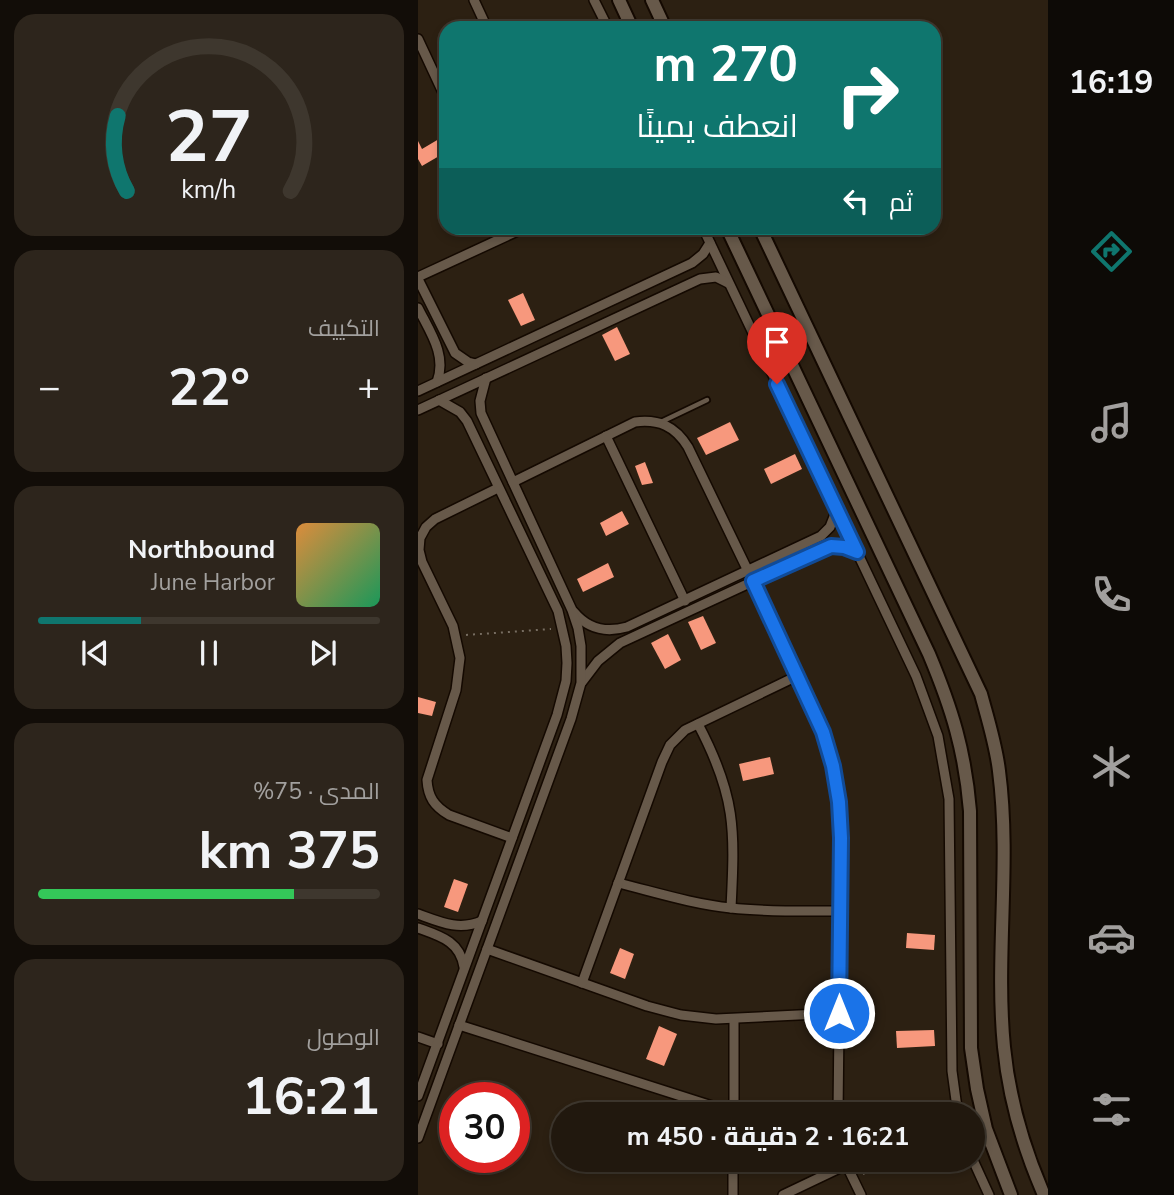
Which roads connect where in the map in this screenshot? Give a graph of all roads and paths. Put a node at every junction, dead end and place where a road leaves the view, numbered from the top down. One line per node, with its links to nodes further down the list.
1 (474, 0): 5 (street)
2 (594, 0): 6 (street)
3 (619, 0): 7 (street)
4 (652, 0): 8 (street)
5 (484, 21)
6 (604, 21)
7 (629, 21)
8 (662, 21)
9 (418, 39): 10 (street)
10 (439, 84)
11 (500, 235): 16 (street)
12 (706, 235): 15 (street)
13 (730, 235): 73 (street)
14 (763, 235): 74 (street)
15 (710, 243): 17 (street); 19 (street)
16 (418, 278): 19 (street)
17 (730, 284): 20 (street); 30 (street)
18 (418, 308): 21 (street)
19 (476, 364): 21 (street)
20 (486, 378): 23 (street); 28 (street)
21 (437, 382): 22 (street)
22 (418, 391)
23 (439, 400): 25 (street); 29 (street)
24 (707, 400): 26 (lane)
25 (418, 410)
26 (660, 422): 27 (street); 33 (street)
27 (606, 436): 28 (street); 35 (street)
28 (513, 482): 36 (street)
29 (498, 488): 31 (street); 37 (street)
30 (837, 509): 32 (street); 33 (street)
31 (422, 529): 38 (street)
32 (857, 552): 34 (street); 61 (street)
33 (748, 571): 35 (street)
34 (753, 581): 39 (street); 40 (street)
35 (685, 601): 36 (street)
36 (572, 610): 40 (street)
37 (562, 628): 38 (path); 42 (street)
38 (456, 636): 42 (street)
39 (797, 676): 41 (street); 45 (street)
40 (581, 683): 49 (street)
41 (697, 724): 43 (street); 44 (street)
42 (512, 838): 47 (street)
43 (618, 883): 44 (street); 51 (street)
44 (731, 908): 45 (street)
45 (840, 911): 52 (street)
46 (418, 914): 47 (street)
47 (482, 921): 50 (street)
48 (418, 928): 50 (street)
49 (487, 949): 51 (street); 54 (street)
50 (465, 969): 56 (street)
51 (582, 983): 53 (street)
52 (839, 1013): 53 (street); 60 (street)
53 (734, 1018): 59 (street)
54 (459, 1025): 58 (street); 62 (street)
55 (418, 1037): 56 (street)
56 (438, 1044): 57 (street)
57 (418, 1096)
58 (697, 1102)
59 (734, 1102)
60 (839, 1102)
61 (956, 1102)
62 (418, 1138)
63 (733, 1172): 69 (street)
64 (828, 1172): 70 (street)
65 (849, 1172): 68 (street)
66 (869, 1172): 68 (path)
67 (978, 1172): 72 (street)
68 (853, 1180): 71 (street)
69 (733, 1195)
70 (783, 1195)
71 (861, 1195)
72 (989, 1195)
73 (1011, 1195)
74 (1044, 1195)

